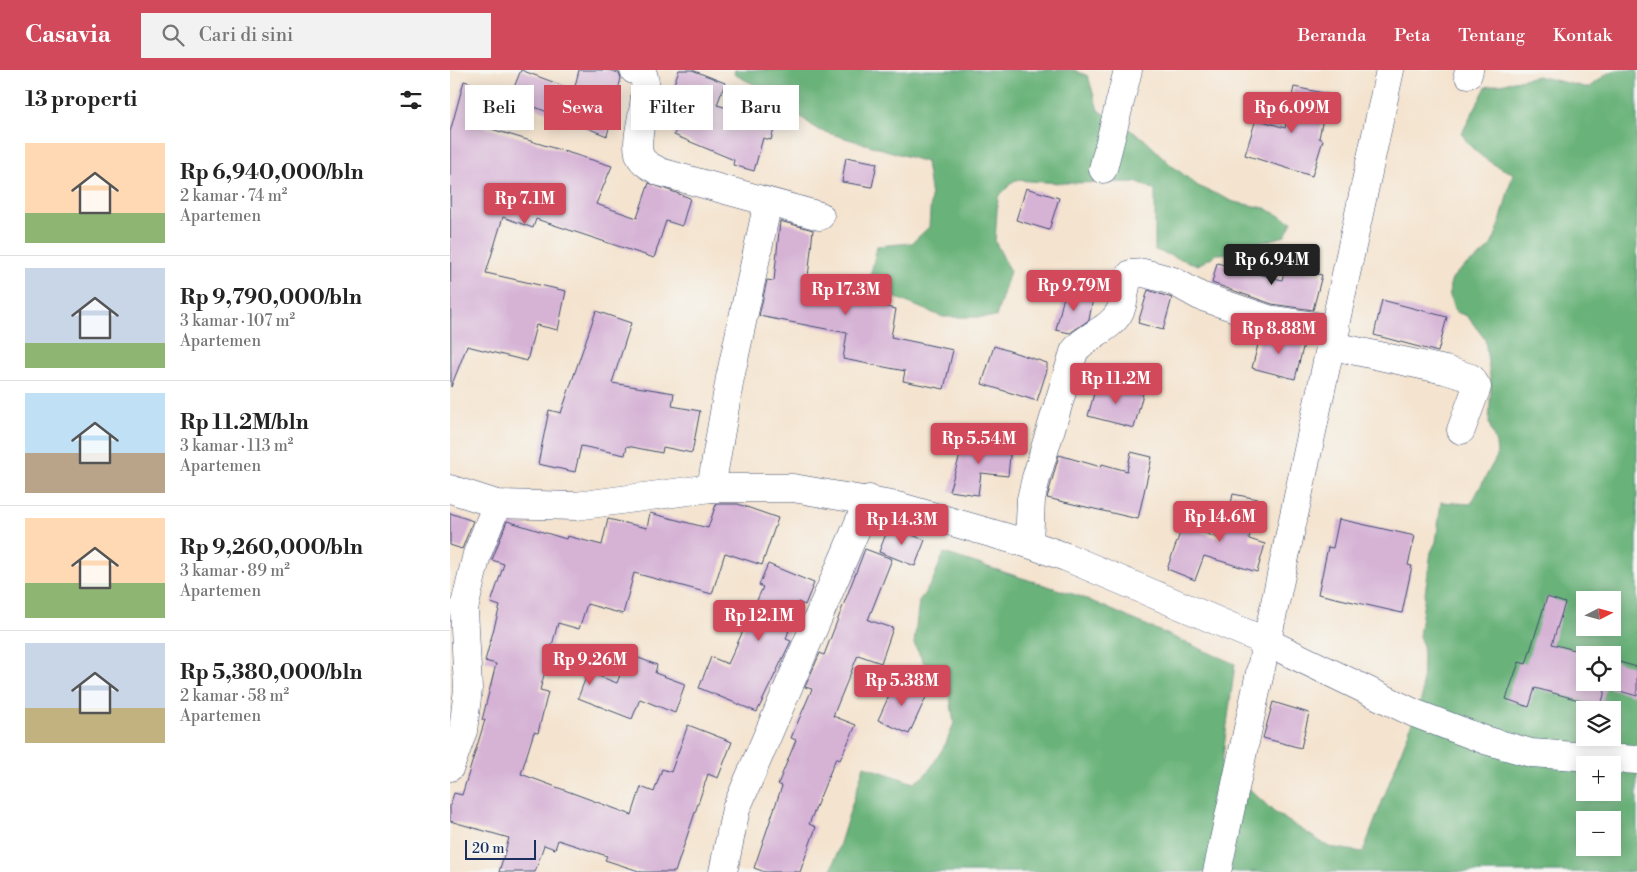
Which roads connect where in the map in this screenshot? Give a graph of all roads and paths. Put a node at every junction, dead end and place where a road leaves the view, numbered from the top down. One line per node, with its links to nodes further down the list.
1 (634, 70): 5 (street)
2 (1128, 70): 4 (street)
3 (1390, 70): 7 (street)
4 (1103, 169)
5 (768, 202): 6 (street); 9 (street)
6 (820, 216)
7 (1334, 338): 8 (street); 13 (street); 14 (street)
8 (1461, 430)
9 (711, 488): 11 (street); 12 (street)
10 (450, 489): 12 (street)
11 (869, 499): 13 (street); 17 (street)
12 (497, 504): 16 (street)
13 (1029, 544): 14 (street)
14 (1267, 642): 15 (street); 18 (street)
15 (1637, 760)
16 (450, 767)
17 (723, 872)
18 (1216, 872)

